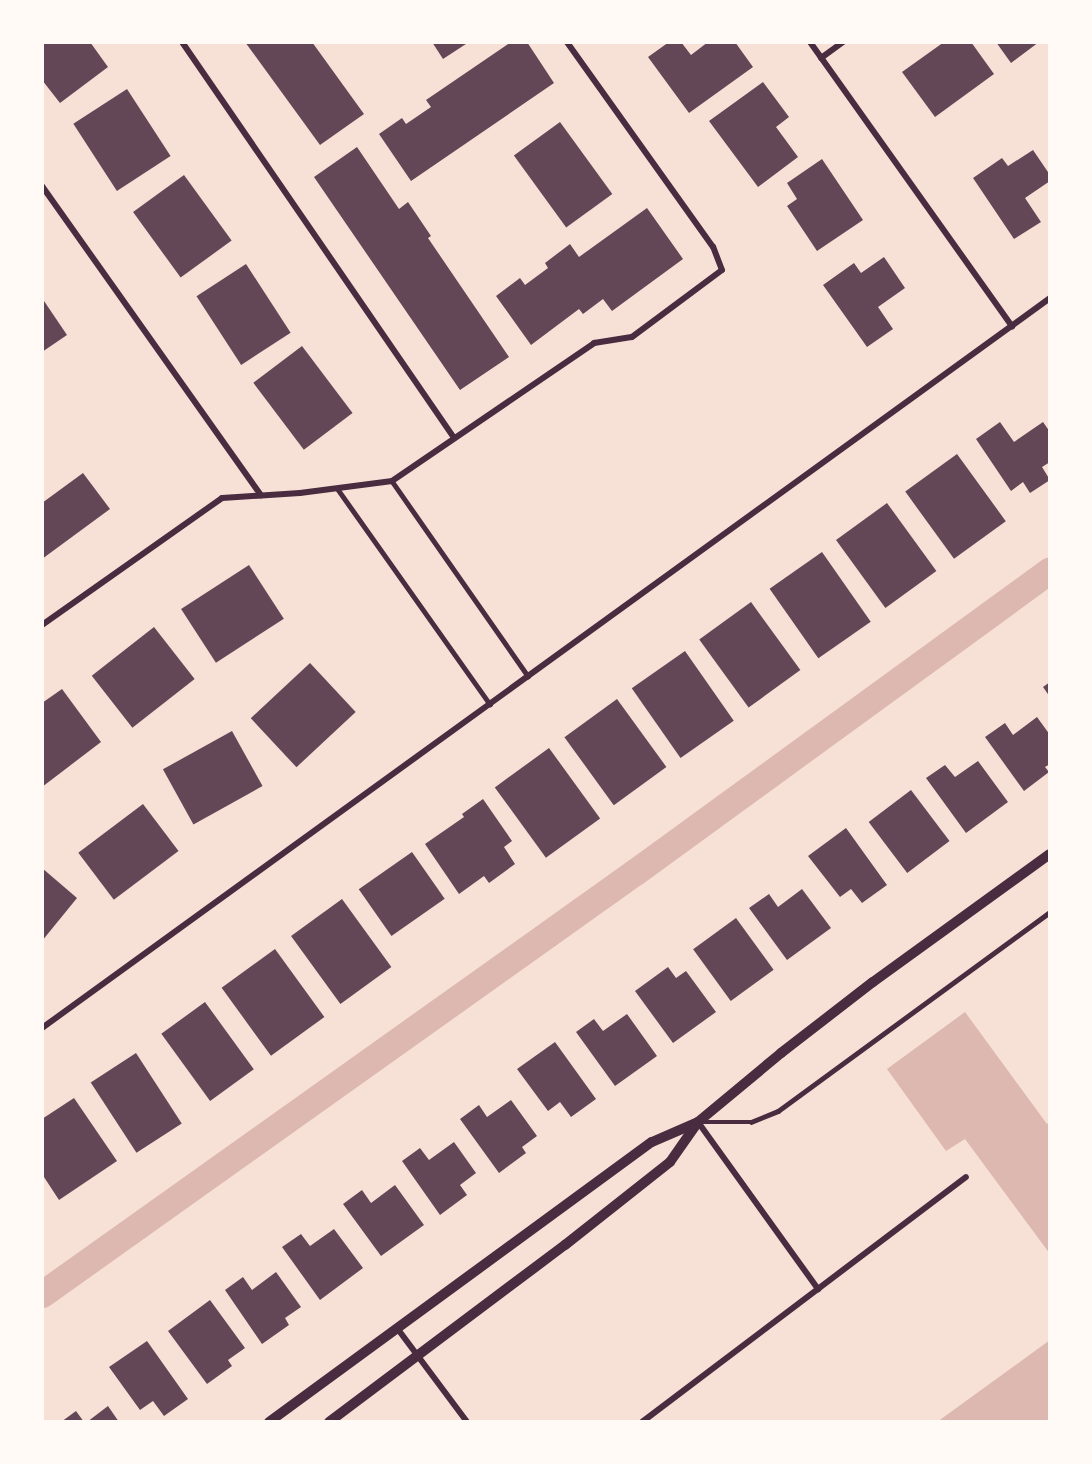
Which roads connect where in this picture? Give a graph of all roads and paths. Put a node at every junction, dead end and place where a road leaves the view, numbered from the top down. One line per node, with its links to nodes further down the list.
1 (182, 42): 9 (street)
2 (567, 42): 9 (street)
3 (810, 42): 5 (street)
4 (843, 42): 5 (street)
5 (821, 57): 8 (street)
6 (42, 186): 12 (street)
7 (1050, 298): 8 (street)
8 (1012, 326): 14 (street)
9 (454, 438): 10 (street)
10 (392, 481): 11 (street); 14 (lane)
11 (337, 488): 12 (street); 15 (lane)
12 (261, 495): 13 (street)
13 (42, 625)
14 (528, 676): 15 (street)
15 (490, 704): 18 (street)
16 (1050, 854): 19 (street)
17 (1050, 912): 19 (lane)
18 (42, 1028)
19 (698, 1122): 21 (street); 22 (street); 23 (street)
20 (966, 1177): 21 (street)
21 (818, 1289): 27 (street)
22 (397, 1328): 23 (street); 24 (street)
23 (417, 1356): 25 (street); 26 (street)
24 (269, 1422)
25 (329, 1422)
26 (467, 1422)
27 (642, 1422)

